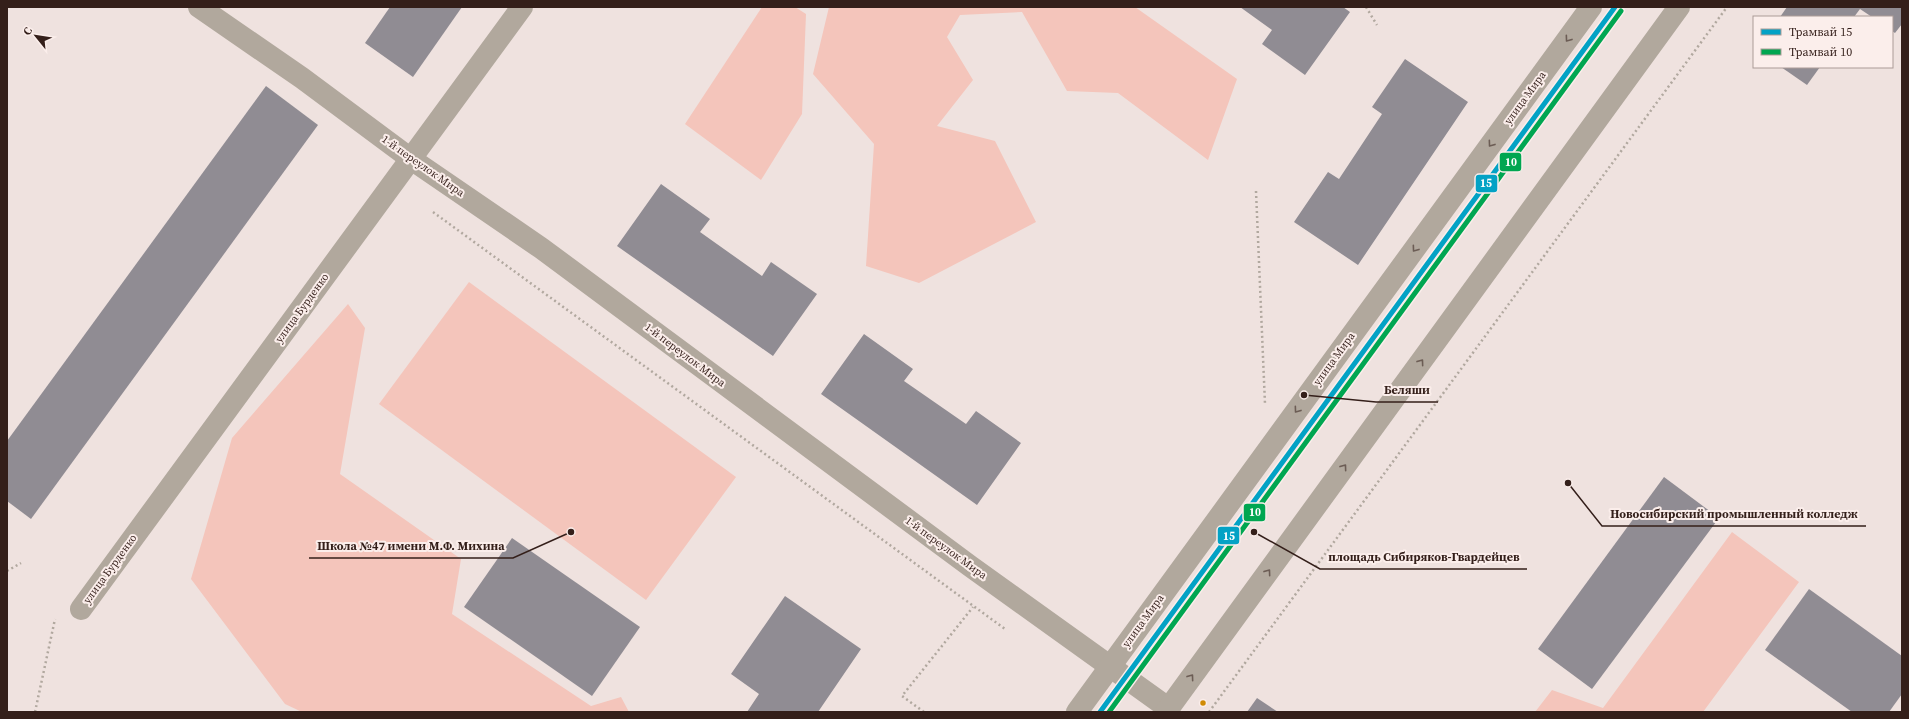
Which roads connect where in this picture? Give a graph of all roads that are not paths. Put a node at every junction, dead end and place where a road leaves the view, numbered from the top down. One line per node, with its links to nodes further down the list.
1 (199, 7): 5 (street, 1-й переулок Мира)
2 (522, 7): 5 (street, улица Бурденко)
3 (1591, 7): 7 (street, улица Мира, one-way to 7)
4 (1679, 7): 8 (street, one-way to 4)
5 (411, 159): 6 (street, улица Бурденко); 7 (street, 1-й переулок Мира)
6 (81, 609)
7 (1110, 666): 8 (street, 1-й переулок Мира); 9 (street, улица Мира)
8 (1167, 710)
9 (1076, 712)

